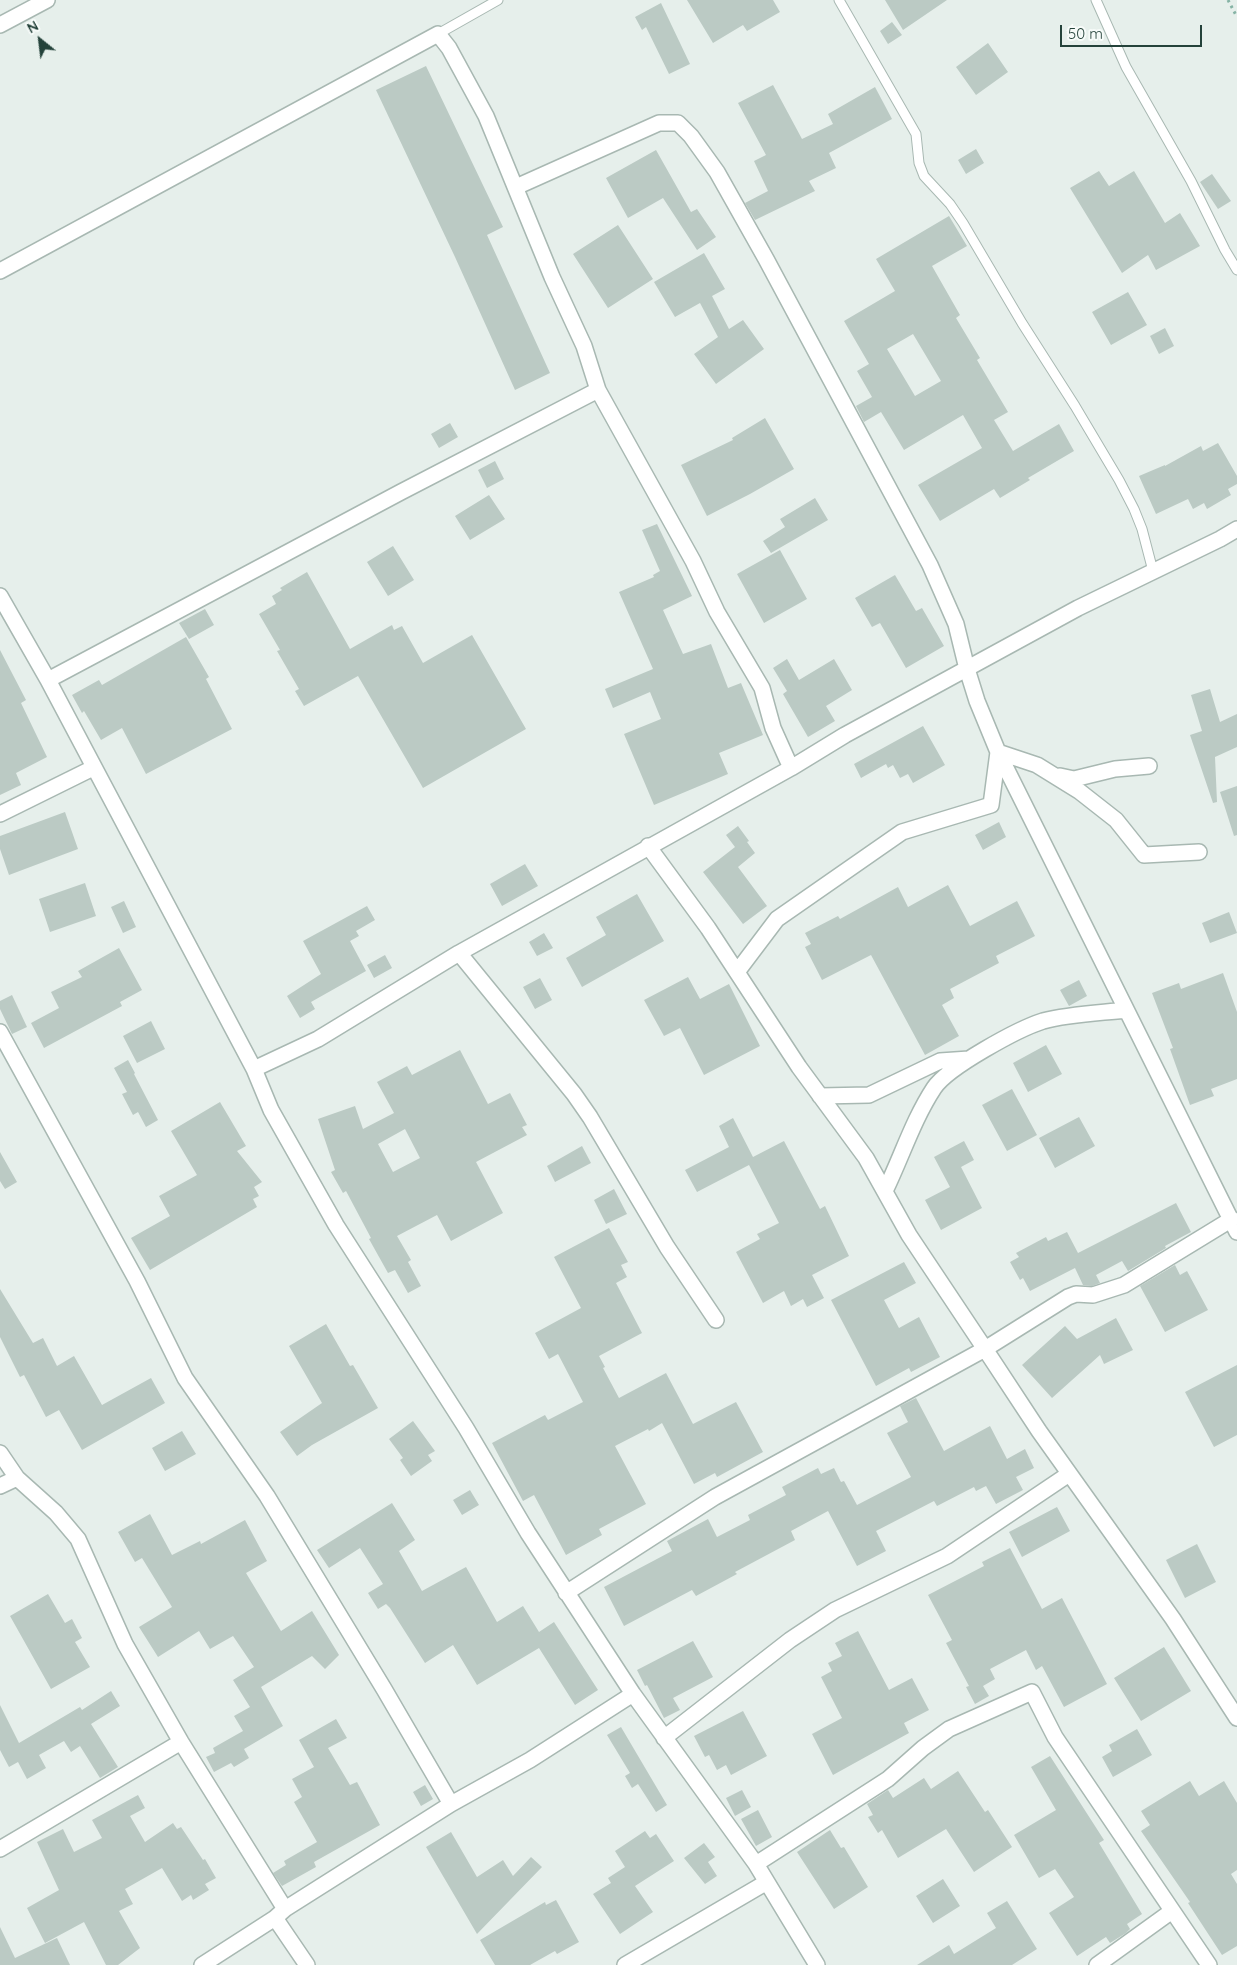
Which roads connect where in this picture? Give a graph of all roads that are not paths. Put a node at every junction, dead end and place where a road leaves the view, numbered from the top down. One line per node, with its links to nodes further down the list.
1 (47, 0): 5 (street)
2 (498, 0): 6 (lane)
3 (839, 0): 12 (lane)
4 (1096, 0): 8 (lane)
5 (0, 25)
6 (438, 34): 7 (street); 9 (street)
7 (516, 187): 10 (street); 14 (street)
8 (1237, 270)
9 (0, 271)
10 (598, 390): 15 (street); 19 (street)
11 (1237, 529): 12 (street)
12 (1153, 572): 14 (street)
13 (0, 596): 15 (street)
14 (967, 669): 16 (street); 19 (street)
15 (48, 680): 18 (street)
16 (998, 752): 20 (street); 25 (street); 26 (street)
17 (1149, 766): 20 (street)
18 (94, 768): 21 (street); 29 (street)
19 (791, 768): 22 (street)
20 (1051, 774): 23 (street)
21 (0, 814)
22 (648, 846): 24 (street); 25 (street)
23 (1199, 852)
24 (459, 953): 29 (street); 33 (street)
25 (737, 972): 30 (street)
26 (1126, 1010): 28 (street); 32 (street)
27 (1, 1034): 44 (street)
28 (970, 1058): 30 (street); 31 (street)
29 (254, 1069): 39 (street)
30 (820, 1096): 31 (street)
31 (885, 1191): 34 (street)
32 (1234, 1225): 34 (street)
33 (716, 1320)
34 (985, 1349): 36 (street); 39 (street)
35 (0, 1453): 37 (street)
36 (1069, 1474): 41 (street); 42 (street)
37 (17, 1478): 38 (street); 43 (street)
38 (0, 1486)
39 (566, 1593): 40 (street)
40 (633, 1694): 42 (street); 44 (street)
41 (1237, 1718)
42 (664, 1738): 46 (street)
43 (181, 1742): 45 (street); 49 (street)
44 (452, 1804): 49 (street)
45 (0, 1849)
46 (756, 1864): 47 (street); 48 (street)
47 (767, 1882): 52 (street); 53 (street)
48 (1172, 1911): 54 (street); 55 (street)
49 (280, 1913): 50 (street); 51 (street)
50 (202, 1965)
51 (307, 1965)
52 (625, 1965)
53 (817, 1965)
54 (1097, 1965)
55 (1209, 1965)

